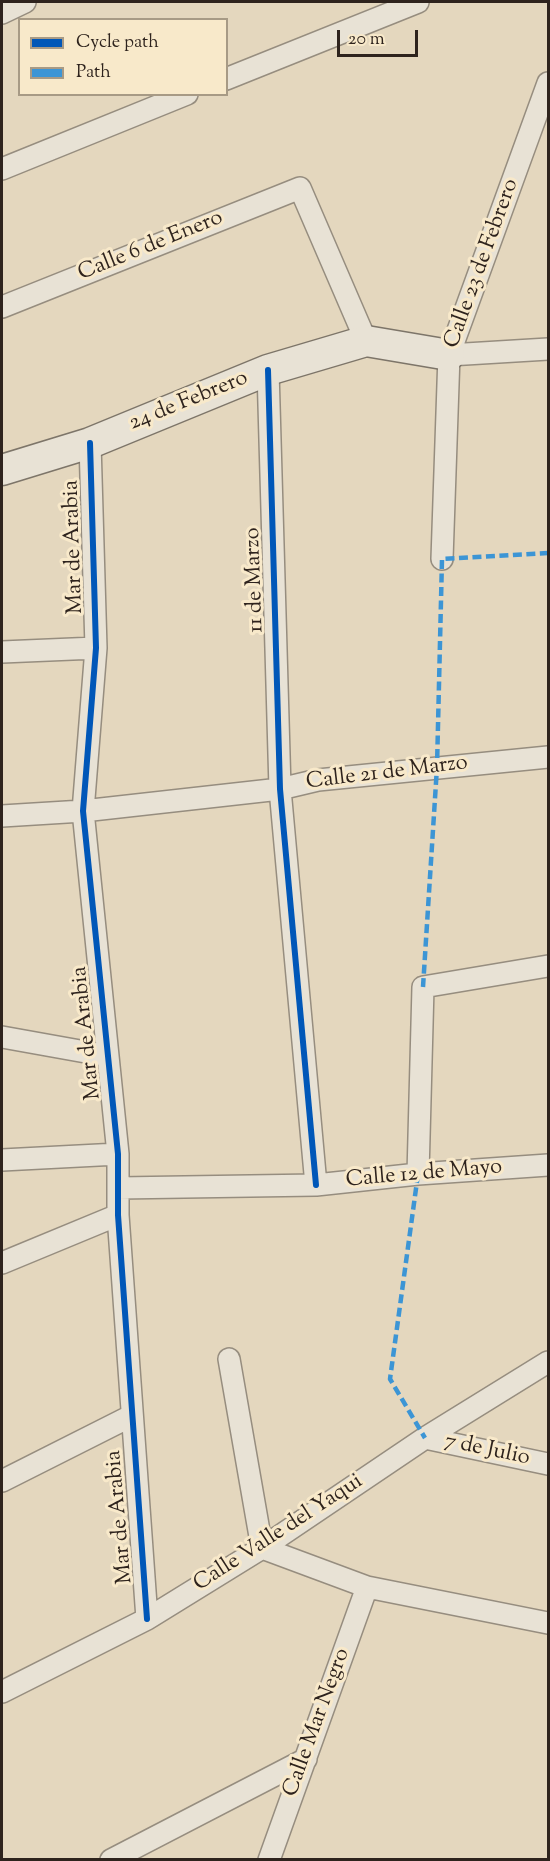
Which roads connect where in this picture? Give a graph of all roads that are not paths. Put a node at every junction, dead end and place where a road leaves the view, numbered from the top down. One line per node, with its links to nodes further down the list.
1 (25, 2): 3 (street)
2 (418, 2): 4 (street)
3 (2, 13)
4 (228, 78)
5 (549, 83): 11 (street, Calle 23 de Febrero)
6 (182, 96): 7 (street)
7 (2, 169)
8 (2, 307): 9 (street, Calle 6 de Enero)
9 (366, 341): 11 (street, 24 de Febrero); 12 (street, 24 de Febrero)
10 (549, 349): 11 (street)
11 (449, 355): 15 (street, Calle 23 de Febrero)
12 (268, 370): 13 (street, 24 de Febrero); 19 (street, 11 de Marzo)
13 (90, 443): 14 (street, 24 de Febrero); 16 (street, Mar de Arabia)
14 (2, 470)
15 (442, 559)
16 (96, 648): 17 (street); 20 (street, Mar de Arabia)
17 (2, 652)
18 (549, 757): 19 (street, Calle 21 de Marzo)
19 (280, 789): 20 (street, Calle 21 de Marzo); 29 (street, 11 de Marzo)
20 (83, 811): 21 (street, Calle 21 de Marzo); 24 (street, Mar de Arabia)
21 (2, 816)
22 (549, 966): 28 (street)
23 (2, 1037): 24 (street)
24 (108, 1056): 25 (street, Mar de Arabia)
25 (118, 1154): 26 (street); 30 (street, Mar de Arabia)
26 (2, 1160)
27 (549, 1165): 28 (street, Calle 12 de Mayo)
28 (418, 1174): 29 (street, Calle 12 de Mayo)
29 (316, 1185): 30 (street, Calle 12 de Mayo)
30 (118, 1188): 31 (street, Mar de Arabia)
31 (118, 1215): 32 (street); 35 (street, Mar de Arabia)
32 (2, 1263)
33 (229, 1359): 39 (street)
34 (548, 1362): 36 (street, Calle Valle del Yaqui)
35 (130, 1416): 38 (street); 41 (street, Mar de Arabia)
36 (426, 1438): 37 (street, 7 de Julio); 39 (street, Calle Valle del Yaqui)
37 (549, 1464)
38 (2, 1481)
39 (262, 1548): 40 (street); 41 (street, Calle Valle del Yaqui)
40 (367, 1587): 42 (street); 44 (street, Calle Mar Negro)
41 (147, 1619): 43 (street, Calle Valle del Yaqui)
42 (549, 1623)
43 (2, 1692)
44 (306, 1759): 45 (street); 46 (street, Calle Mar Negro)
45 (111, 1860)
46 (269, 1860)

